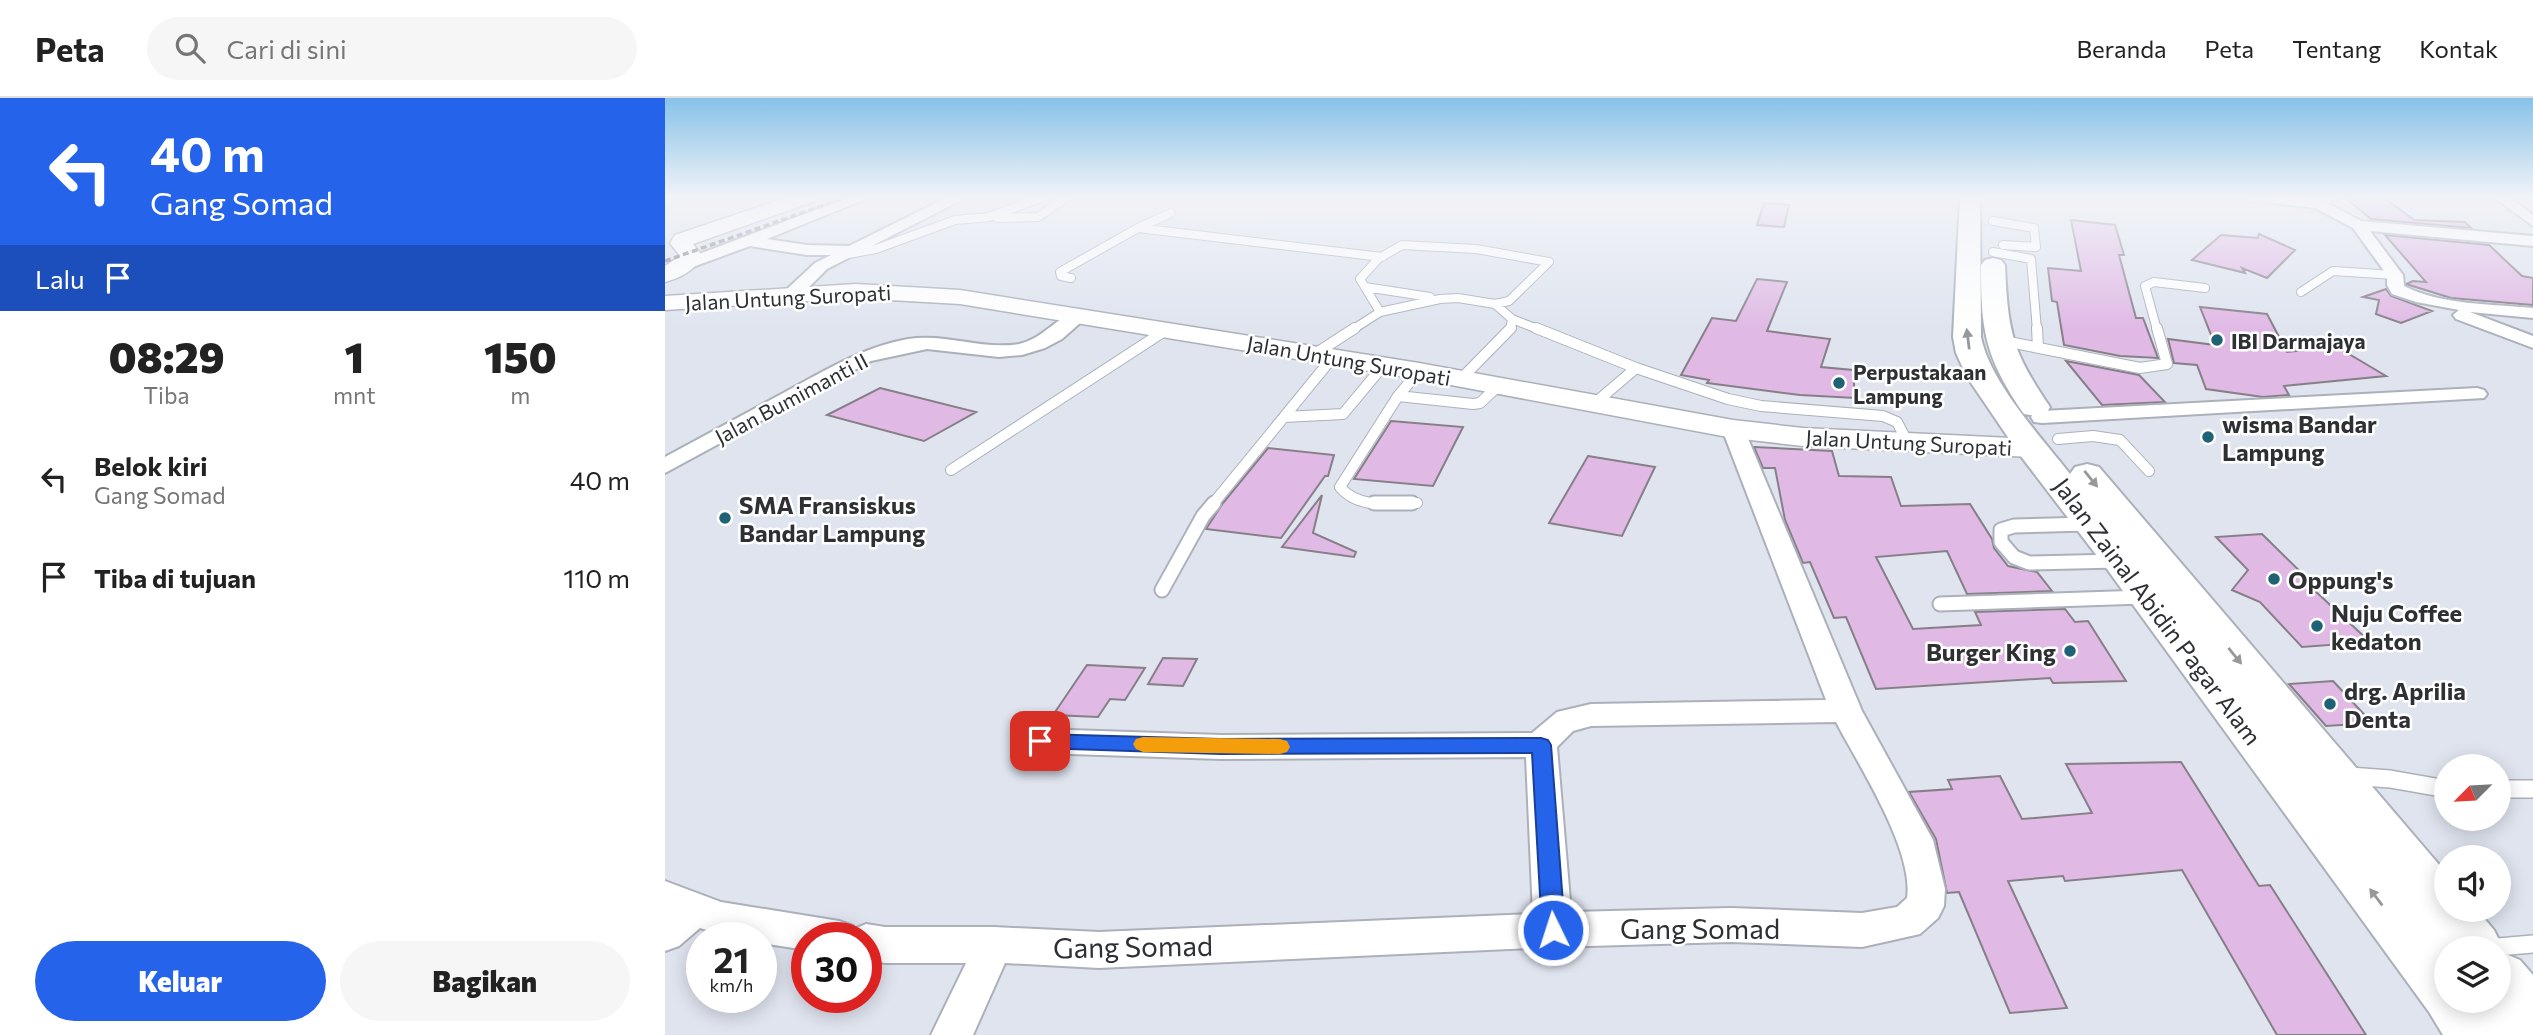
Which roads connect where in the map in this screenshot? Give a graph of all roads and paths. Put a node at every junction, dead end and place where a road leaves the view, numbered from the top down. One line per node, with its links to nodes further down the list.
1 (745, 240): 13 (street); 15 (street)
2 (873, 240): 13 (street)
3 (901, 240): 13 (lane)
4 (1117, 240): 17 (lane)
5 (1237, 240): 14 (lane)
6 (1984, 240): 45 (highway, Jalan Zainal Abidin Pagar Alam, one-way to 6)
7 (1987, 240): 31 (highway, Jalan Zainal Abidin Pagar Alam)
8 (2002, 240): 33 (lane)
9 (2015, 240): 10 (lane)
10 (2035, 240)
11 (2369, 240): 16 (street)
12 (673, 244): 15 (main road, Jalan Untung Suropati)
13 (846, 253): 21 (street)
14 (1382, 257): 18 (lane); 25 (lane)
15 (674, 270)
16 (2395, 275): 20 (lane); 22 (street)
17 (1071, 278)
18 (1365, 287): 23 (lane); 26 (lane)
19 (2205, 288): 33 (lane)
20 (2301, 292)
21 (791, 295): 24 (main road, Jalan Untung Suropati); 28 (main road, Jalan Untung Suropati)
22 (2411, 296): 27 (street); 32 (street)
23 (1440, 299): 25 (lane); 26 (lane)
24 (665, 303)
25 (1495, 304): 29 (lane)
26 (1380, 312): 34 (lane)
27 (2533, 313)
28 (1079, 316): 30 (main road, Jalan Untung Suropati); 47 (street, Jalan Bumimanti II)
29 (1512, 319): 36 (lane); 38 (lane)
30 (1167, 330): 34 (main road, Jalan Untung Suropati); 48 (lane)
31 (1997, 340): 33 (lane); 45 (highway, Jalan Zainal Abidin Pagar Alam)
32 (2533, 342)
33 (2038, 347)
34 (1324, 356): 35 (main road, Jalan Untung Suropati); 43 (lane)
35 (1383, 366): 37 (main road, Jalan Untung Suropati); 43 (lane)
36 (1636, 368): 42 (lane); 46 (lane)
37 (1419, 371): 38 (main road, Jalan Untung Suropati); 41 (lane)
38 (1461, 379): 39 (main road, Jalan Untung Suropati)
39 (1497, 386): 41 (lane); 42 (main road, Jalan Untung Suropati)
40 (2477, 394): 45 (street)
41 (1398, 396): 50 (lane)
42 (1595, 402): 44 (main road, Jalan Untung Suropati)
43 (1284, 416): 52 (lane)
44 (1733, 429): 46 (main road, Jalan Untung Suropati); 55 (street, Gang Somad)
45 (2044, 435): 46 (main road, Jalan Untung Suropati); 49 (lane); 51 (highway, Jalan Zainal Abidin Pagar Alam)
46 (1907, 443)
47 (665, 466)
48 (951, 470)
49 (2149, 471)
50 (1417, 503)
51 (2131, 560): 51 (lane); 53 (lane); 54 (highway, Jalan Zainal Abidin Pagar Alam)
52 (1162, 590)
53 (1940, 604)
54 (2241, 690): 58 (highway, Jalan Zainal Abidin Pagar Alam); 66 (highway, Jalan Zainal Abidin Pagar Alam, one-way to 54)
55 (1846, 712): 57 (street); 64 (street, Gang Somad)
56 (1040, 741): 57 (street)
57 (1541, 745): 64 (street)
58 (2332, 774): 59 (lane); 67 (highway, Jalan Zainal Abidin Pagar Alam)
59 (2434, 787)
60 (2511, 789): 61 (lane)
61 (2533, 789)
62 (680, 903): 63 (street); 65 (street)
63 (791, 930)
64 (1553, 930): 70 (street, Gang Somad)
65 (665, 934)
66 (2455, 936)
67 (2455, 936)
68 (2533, 944): 71 (lane)
69 (882, 945): 70 (street, Gang Somad)
70 (994, 945): 75 (street)
71 (2511, 951)
72 (2511, 999): 74 (highway, Jalan Zainal Abidin Pagar Alam)
73 (2463, 1013): 76 (highway)
74 (2533, 1021)
75 (952, 1035)
76 (2480, 1035)

